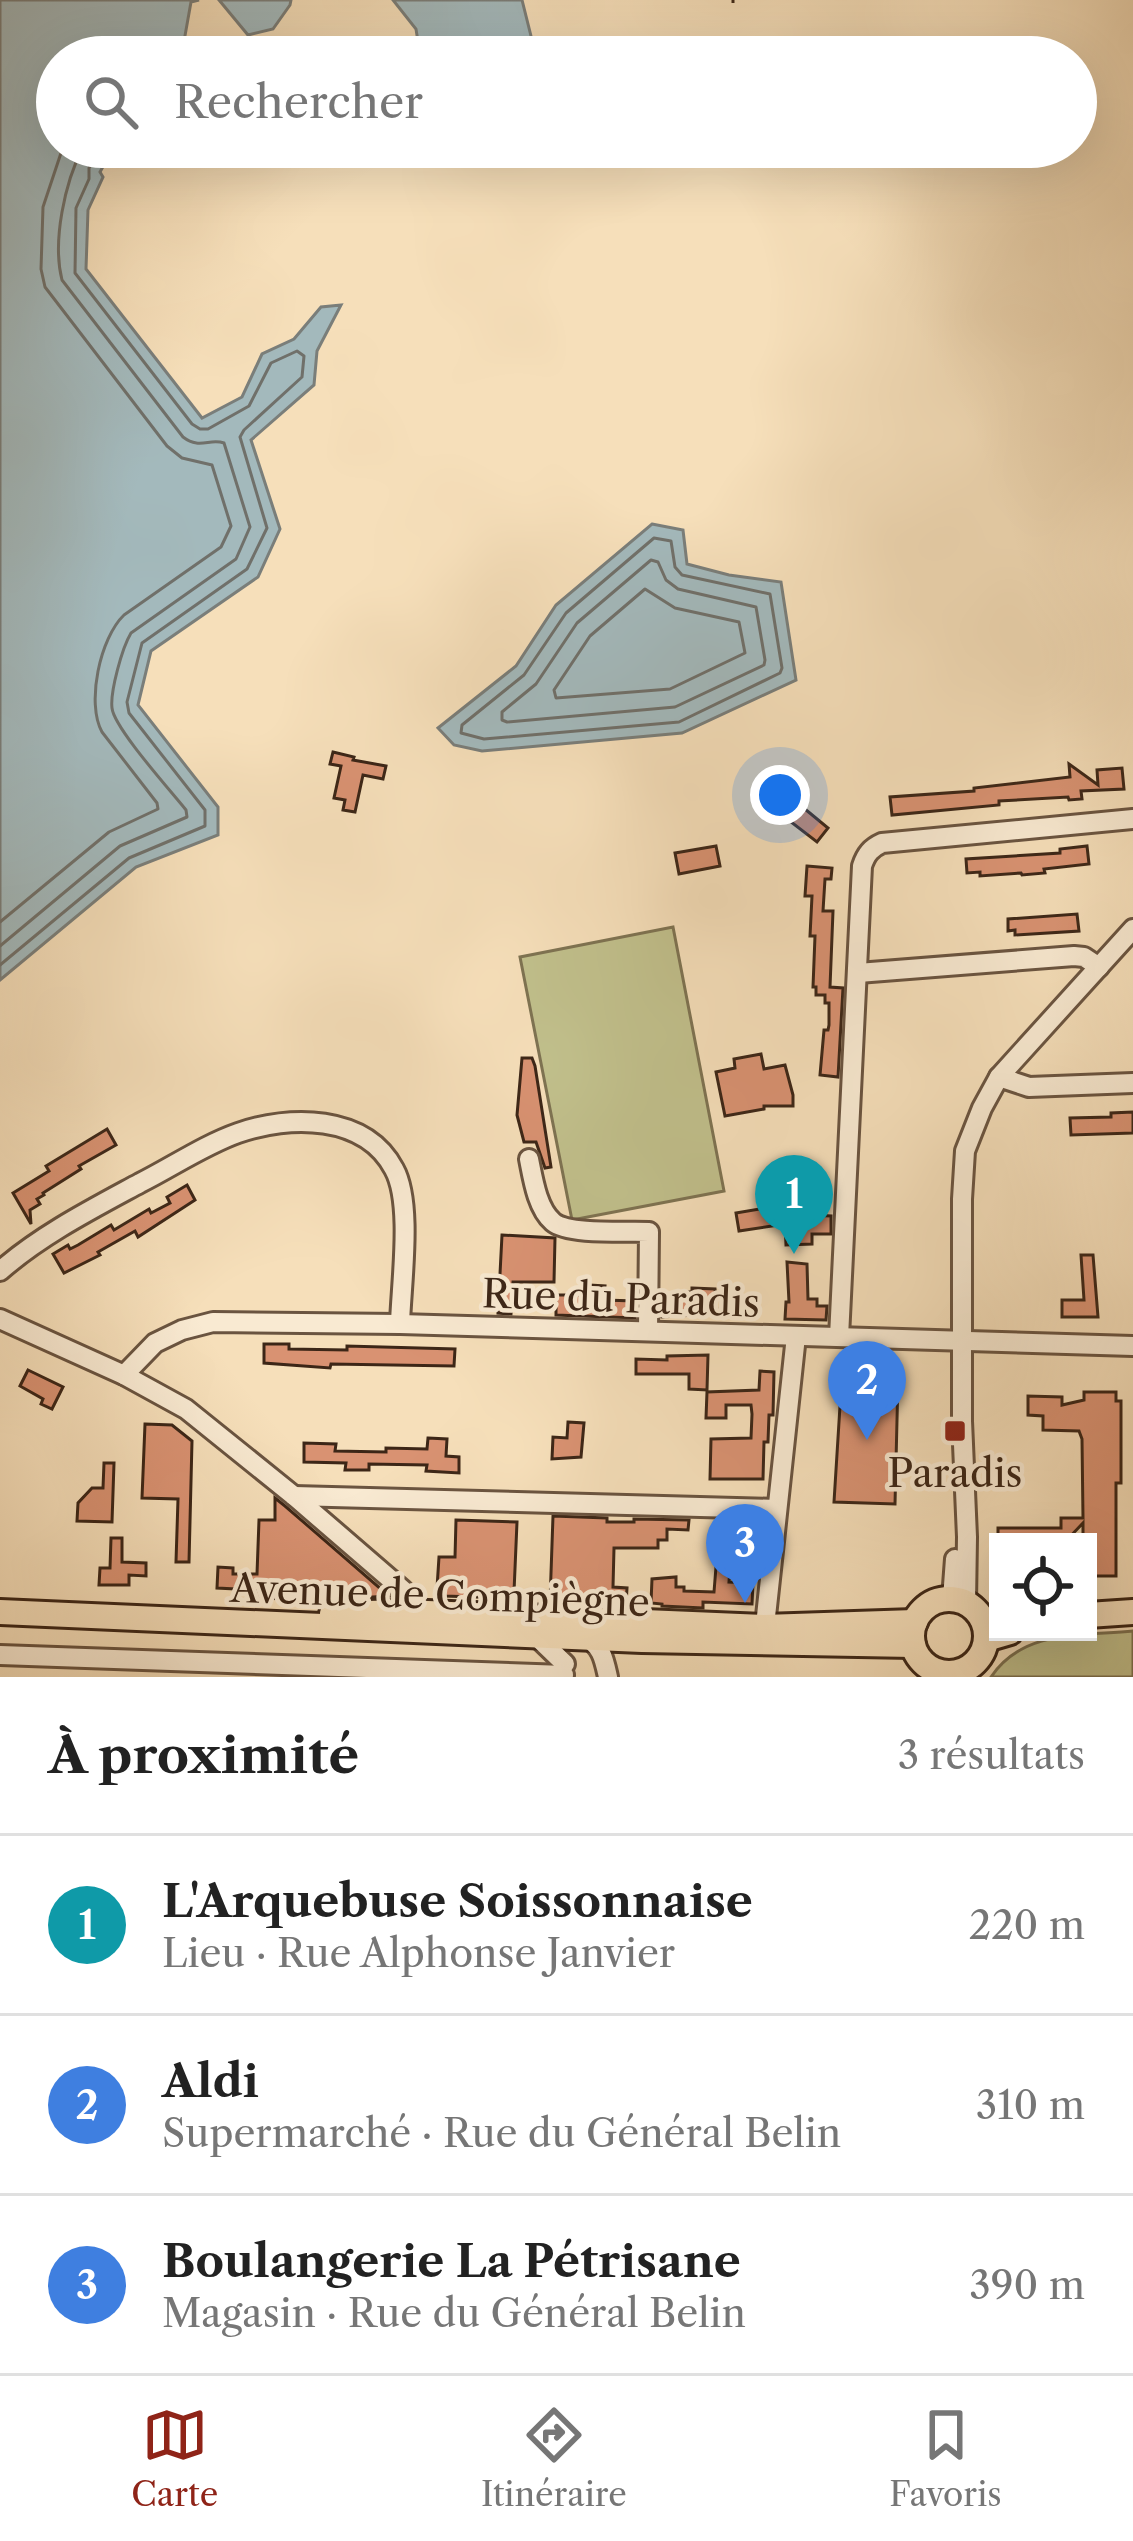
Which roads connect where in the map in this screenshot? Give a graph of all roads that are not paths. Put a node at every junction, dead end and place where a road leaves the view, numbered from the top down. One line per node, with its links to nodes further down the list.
1 (1133, 819): 4 (street)
2 (1133, 929): 3 (street)
3 (1099, 967): 4 (street); 5 (street)
4 (859, 974): 13 (street)
5 (999, 1077): 6 (street); 14 (street)
6 (1133, 1083)
7 (529, 1159): 11 (street)
8 (0, 1271): 10 (street)
9 (0, 1319): 16 (street)
10 (400, 1324): 11 (street, Rue du Paradis); 16 (street, Rue du Paradis)
11 (648, 1331): 12 (street, Rue du Paradis)
12 (796, 1336): 13 (street, Rue du Paradis); 18 (street)
13 (839, 1337): 14 (street, Rue du Paradis)
14 (963, 1341): 15 (street, Rue du Paradis); 22 (street)
15 (1133, 1346)
16 (124, 1375): 17 (street)
17 (294, 1496): 18 (street); 24 (street)
18 (777, 1509): 27 (street)
19 (0, 1612): 24 (main road, Avenue de Compiègne)
20 (1133, 1612): 21 (main road)
21 (1097, 1614)
22 (982, 1617): 26 (main road); 32 (main road)
23 (557, 1618): 24 (main road, Avenue de Compiègne); 25 (main road, Avenue de Compiègne); 29 (street)
24 (406, 1621): 28 (main road, Avenue de Compiègne)
25 (639, 1631): 27 (main road, Avenue de Compiègne); 29 (main road, Avenue de Compiègne); 35 (street)
26 (914, 1634): 27 (main road, Avenue de Compiègne); 34 (main road)
27 (764, 1635)
28 (536, 1636): 29 (main road, Avenue de Compiègne); 31 (street)
29 (587, 1638): 31 (street); 35 (street)
30 (0, 1655): 33 (street)
31 (565, 1672): 33 (street)
32 (969, 1672): 34 (main road)
33 (418, 1673)
34 (942, 1674)
35 (609, 1677)

